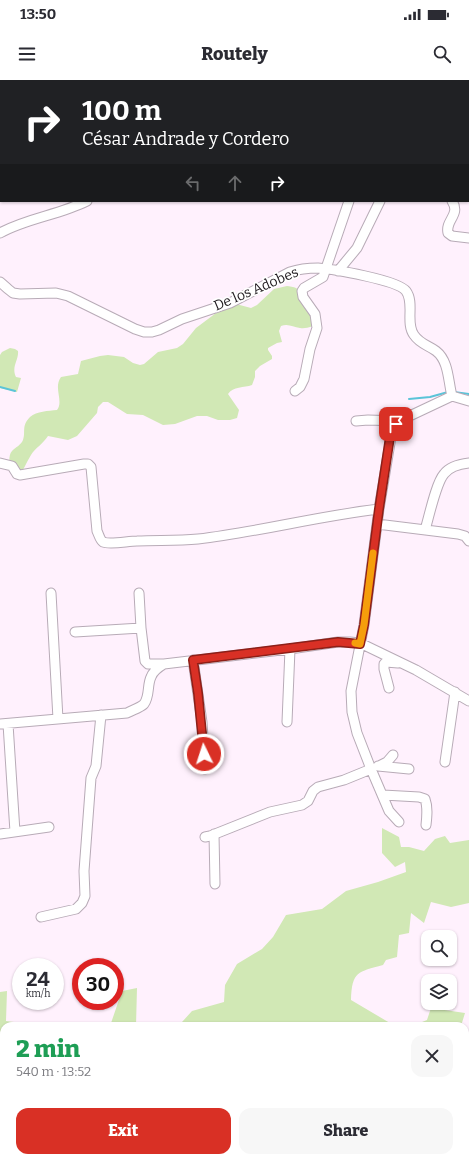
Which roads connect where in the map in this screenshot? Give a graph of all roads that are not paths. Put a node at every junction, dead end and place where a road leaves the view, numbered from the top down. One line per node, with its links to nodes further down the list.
1 (85, 202): 5 (street)
2 (349, 202): 7 (street)
3 (380, 202): 8 (street)
4 (453, 202): 6 (street)
5 (0, 233)
6 (469, 238)
7 (325, 269): 8 (street, De los Adobes); 9 (street, De los Adobes); 10 (street)
8 (338, 271): 11 (street, De los Adobes)
9 (0, 282)
10 (295, 391)
11 (452, 392): 12 (street); 14 (street)
12 (469, 401)
13 (356, 421): 14 (street)
14 (399, 421): 17 (street)
15 (0, 463): 17 (street)
16 (469, 464): 19 (street)
17 (379, 509): 18 (street)
18 (377, 524): 19 (street); 25 (street)
19 (425, 530): 20 (street)
20 (469, 541)
21 (51, 593): 34 (street)
22 (139, 593): 23 (street)
23 (141, 628): 24 (street); 29 (street)
24 (75, 632)
25 (360, 644): 26 (street); 28 (street); 39 (street)
26 (290, 649): 27 (street); 35 (street)
27 (193, 660): 29 (street); 40 (street)
28 (402, 663): 30 (street); 31 (street)
29 (164, 664): 33 (street)
30 (389, 688)
31 (455, 692): 32 (street); 38 (street)
32 (469, 701)
33 (101, 716): 34 (street); 51 (street)
34 (58, 719): 36 (street)
35 (287, 722)
36 (4, 724): 46 (street)
37 (393, 755): 39 (street)
38 (445, 762)
39 (373, 766): 41 (street); 42 (street); 48 (street)
40 (205, 769)
41 (409, 769)
42 (382, 795): 43 (street); 44 (street)
43 (399, 822)
44 (426, 825)
45 (49, 827): 46 (street)
46 (15, 832): 47 (street)
47 (0, 834)
48 (214, 834): 49 (street); 50 (street)
49 (205, 837)
50 (215, 884)
51 (41, 917)

